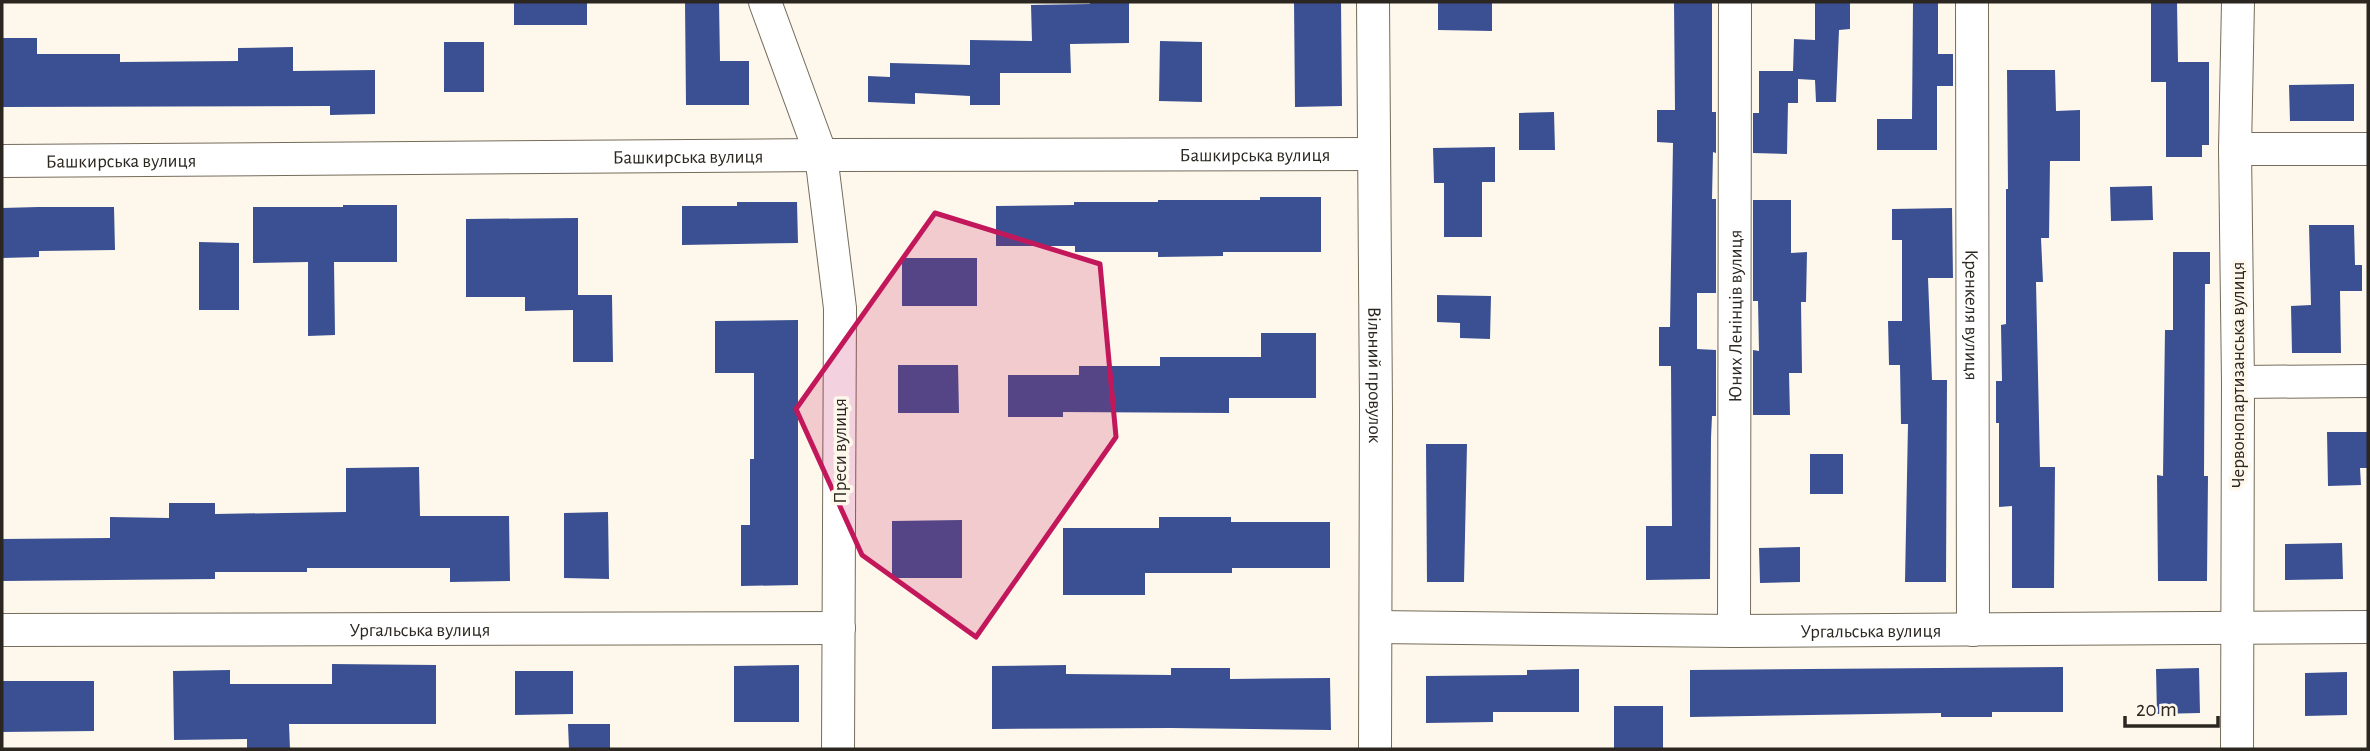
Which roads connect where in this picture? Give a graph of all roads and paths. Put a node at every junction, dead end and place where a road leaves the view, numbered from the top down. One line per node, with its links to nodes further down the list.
1 (765, 2): 9 (street, Преси вулиця)
2 (1373, 2): 8 (street, Вільний провулок)
3 (1735, 2): 19 (street, Юних Ленінців вулиця)
4 (1972, 2): 18 (street, Кренкеля вулиця)
5 (2238, 2): 6 (street, Червонопартизанська вулиця)
6 (2235, 149): 7 (street); 12 (street, Червонопартизанська вулиця)
7 (2368, 149)
8 (1374, 154): 9 (street, Башкирська вулиця); 13 (street, Вільний провулок)
9 (821, 155): 10 (street, Башкирська вулиця); 16 (street, Преси вулиця)
10 (2, 161)
11 (2368, 381): 12 (street)
12 (2238, 382): 14 (street, Червонопартизанська вулиця)
13 (1376, 627): 19 (street, Ургальська вулиця); 21 (street, Вільний провулок)
14 (2238, 627): 15 (street, Ургальська вулиця); 18 (street, Ургальська вулиця); 22 (street, Червонопартизанська вулиця)
15 (2368, 627)
16 (839, 628): 17 (street, Ургальська вулиця); 20 (street, Преси вулиця)
17 (2, 630)
18 (1973, 630): 19 (street, Ургальська вулиця)
19 (1734, 631)
20 (838, 749)
21 (1375, 749)
22 (2238, 749)

